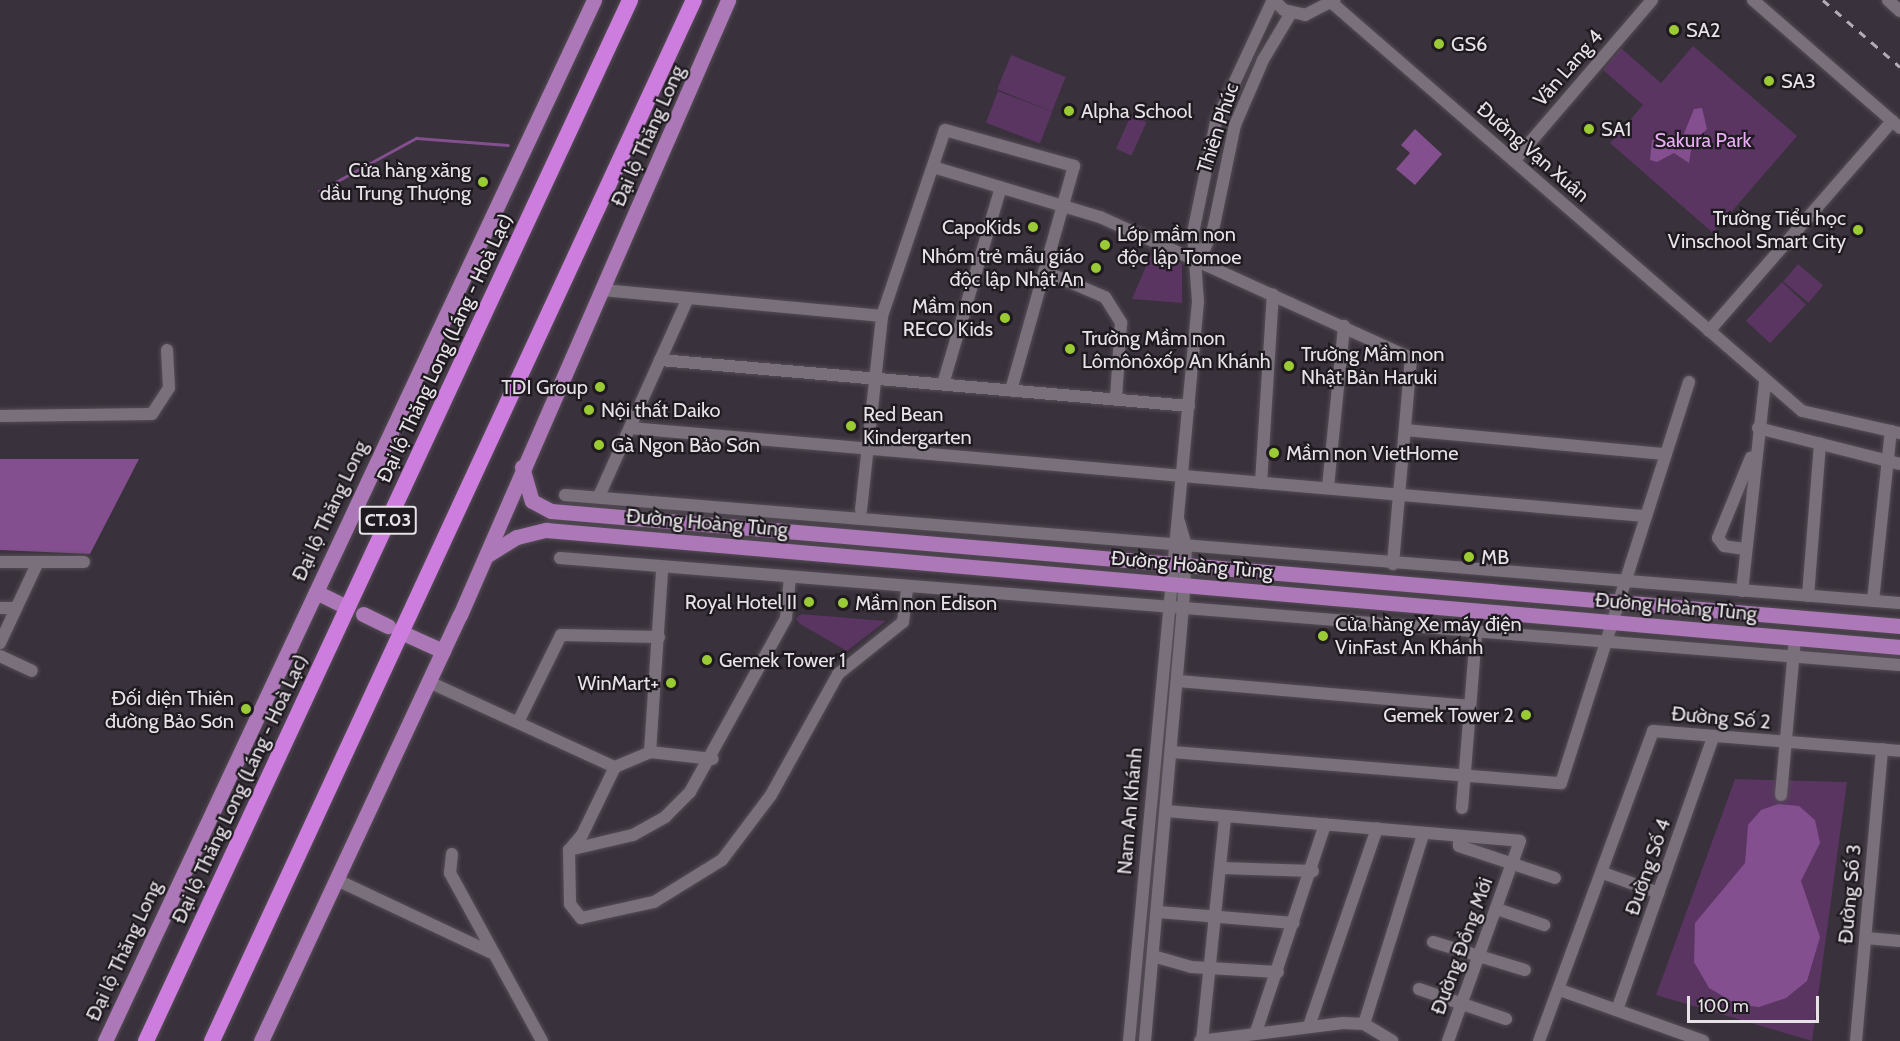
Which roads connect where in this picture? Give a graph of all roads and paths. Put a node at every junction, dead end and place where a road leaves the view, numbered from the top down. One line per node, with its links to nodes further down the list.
1 (594, 0): 69 (main road, Đại lộ Thăng Long)
2 (630, 0): 151 (highway, Đại lộ Thăng Long (Láng - Hoà Lạc) / CT.03)
3 (694, 0): 152 (highway, CT.03)
4 (728, 0): 19 (main road, Đại lộ Thăng Long)
5 (1273, 0): 11 (street); 17 (street, Thiên Phúc)
6 (1652, 0): 13 (street, Văn Lang 4)
7 (1753, 0): 12 (street)
8 (1888, 0): 10 (street)
9 (1333, 1): 11 (street); 13 (street, Đường Vạn Xuân)
10 (1900, 11)
11 (1291, 13): 17 (street, Thiên Phúc)
12 (1896, 124): 24 (street)
13 (1514, 161): 24 (street, Đường Vạn Xuân)
14 (933, 167): 15 (street); 16 (street); 22 (street)
15 (1001, 187): 16 (street); 30 (street)
16 (1063, 204): 17 (street); 18 (street)
17 (1199, 261): 20 (street); 33 (street, Thiên Phúc)
18 (1044, 270): 31 (street); 32 (street)
19 (603, 290): 21 (street); 45 (main road, Đại lộ Thăng Long)
20 (1273, 294): 23 (street); 47 (street)
21 (687, 300): 22 (street); 26 (street)
22 (882, 316): 27 (street)
23 (1344, 326): 37 (street); 48 (street)
24 (1709, 331): 28 (street, Đường Vạn Xuân)
25 (167, 350): 34 (street)
26 (660, 360): 27 (street); 35 (street)
27 (876, 378): 30 (street); 40 (street)
28 (1765, 381): 36 (street); 38 (street, Đường Vạn Xuân)
29 (1689, 382): 42 (street)
30 (943, 384): 31 (street)
31 (1011, 390): 32 (street)
32 (1116, 399): 33 (street)
33 (1189, 406): 46 (street, Thiên Phúc)
34 (0, 417)
35 (630, 428): 40 (street); 51 (street)
36 (1758, 428): 39 (street); 41 (street)
37 (1405, 430): 42 (street); 49 (street)
38 (1895, 432): 43 (street)
39 (1820, 443): 43 (street); 70 (street)
40 (868, 449): 46 (street); 52 (street)
41 (1755, 451): 55 (street); 55 (street)
42 (1665, 454): 53 (street)
43 (1886, 461): 44 (street); 71 (street)
44 (1900, 464)
45 (522, 467): 56 (main road, Đại lộ Thăng Long); 62 (main road, Đường Hoàng Tùng)
46 (1183, 476): 47 (street); 54 (street, Thiên Phúc)
47 (1261, 483): 48 (street)
48 (1328, 487): 49 (street)
49 (1400, 493): 53 (street); 61 (street)
50 (565, 495): 51 (street)
51 (599, 496): 54 (street)
52 (861, 510)
53 (1645, 516): 65 (street)
54 (1180, 545): 61 (street); 62 (street, Thiên Phúc)
55 (1745, 549): 68 (street)
56 (486, 556): 66 (main road, Đường Hoàng Tùng); 90 (main road, Đại lộ Thăng Long)
57 (560, 558): 63 (street)
58 (0, 562): 59 (street)
59 (38, 562): 60 (street); 76 (street)
60 (84, 562)
61 (1394, 564): 65 (street)
62 (1179, 568): 66 (street, Thiên Phúc); 72 (main road, Đường Hoàng Tùng)
63 (662, 570): 64 (street); 85 (street)
64 (790, 577): 67 (street); 107 (street)
65 (1624, 582): 68 (street); 72 (street)
66 (1178, 584): 77 (street, Nam An Khánh); 78 (street, Nam An Khánh); 80 (main road, Đường Hoàng Tùng)
67 (907, 587): 77 (street); 118 (street)
68 (1742, 591): 70 (street)
69 (316, 592): 74 (main road); 150 (main road, Đại lộ Thăng Long)
70 (1808, 596): 71 (street)
71 (1873, 601): 73 (street)
72 (1619, 603): 80 (street); 82 (main road, Đường Hoàng Tùng)
73 (1900, 603)
74 (343, 605)
75 (0, 608): 76 (street)
76 (16, 608): 87 (street)
77 (1169, 609): 78 (street); 98 (street, Nam An Khánh)
78 (1183, 610): 84 (street); 95 (street, Nam An Khánh)
79 (363, 614): 81 (main road)
80 (1614, 622): 86 (main road, Đường Hoàng Tùng); 88 (street)
81 (388, 626)
82 (1900, 626)
83 (403, 633): 90 (main road)
84 (1476, 635): 88 (street); 97 (street)
85 (659, 637): 100 (street); 105 (street)
86 (1795, 638): 89 (main road, Đường Hoàng Tùng); 92 (street)
87 (0, 643)
88 (1607, 646): 92 (street); 109 (street)
89 (1900, 647)
90 (443, 651): 96 (main road, Đại lộ Thăng Long)
91 (0, 656): 94 (street)
92 (1793, 657): 93 (street); 102 (street)
93 (1900, 665)
94 (32, 671)
95 (1178, 681): 97 (street); 99 (street, Nam An Khánh)
96 (429, 682): 100 (street); 125 (main road, Đại lộ Thăng Long)
97 (1470, 706): 109 (street)
98 (1159, 719): 99 (street); 155 (street, Nam An Khánh)
99 (1175, 721): 106 (street, Nam An Khánh)
100 (518, 722): 108 (street)
101 (1713, 737): 102 (street, Đường Số 2); 123 (street, Đường Số 2); 126 (street, Đường Số 4)
102 (1786, 743): 103 (street, Đường Số 2); 110 (street)
103 (1882, 749): 104 (street, Đường Số 2); 132 (street, Đường Số 3)
104 (1900, 751)
105 (650, 752): 107 (street); 108 (street)
106 (1172, 752): 109 (street); 112 (street, Nam An Khánh)
107 (712, 759): 118 (street)
108 (615, 767): 118 (street)
109 (1464, 773): 111 (street)
110 (1781, 795)
111 (1462, 808)
112 (1166, 811): 113 (street); 128 (street, Nam An Khánh)
113 (1225, 818): 114 (street); 121 (street)
114 (1325, 824): 115 (street); 122 (street)
115 (1377, 828): 116 (street); 146 (street)
116 (1423, 835): 117 (street); 147 (street)
117 (1459, 837): 120 (street); 120 (street, Đường Đồng Mới)
118 (569, 850)
119 (452, 854): 135 (street)
120 (1513, 864): 124 (street); 127 (street, Đường Đồng Mới)
121 (1221, 868): 122 (street); 129 (street)
122 (1312, 871): 130 (street)
123 (1603, 873): 126 (street); 142 (street)
124 (1555, 878)
125 (336, 880): 135 (street); 153 (main road, Đại lộ Thăng Long)
126 (1659, 893): 144 (street, Đường Số 4)
127 (1497, 909): 131 (street); 137 (street, Đường Đồng Mới)
128 (1158, 912): 129 (street); 136 (street, Nam An Khánh)
129 (1216, 918): 130 (street); 138 (street)
130 (1294, 923): 140 (street)
131 (1544, 925)
132 (1866, 938): 133 (street); 161 (street, Đường Số 3)
133 (1900, 941)
134 (1433, 942): 137 (street)
135 (490, 952): 154 (street)
136 (1153, 956): 138 (street); 156 (street, Nam An Khánh)
137 (1479, 958): 139 (street); 143 (street, Đường Đồng Mới)
138 (1210, 967): 140 (street); 157 (street)
139 (1525, 970)
140 (1278, 972): 148 (street)
141 (1419, 989): 143 (street)
142 (1560, 990): 144 (street); 159 (street)
143 (1462, 1006): 145 (street); 158 (street, Đường Đồng Mới)
144 (1617, 1010): 160 (street)
145 (1506, 1019)
146 (1310, 1023): 147 (street); 148 (street)
147 (1364, 1024): 149 (street)
148 (1257, 1032): 157 (street)
149 (1387, 1040)
150 (105, 1041)
151 (146, 1041)
152 (212, 1041)
153 (261, 1041)
154 (542, 1041)
155 (1129, 1041)
156 (1145, 1041)
157 (1201, 1041)
158 (1448, 1041)
159 (1539, 1041)
160 (1703, 1041)
161 (1856, 1041)

